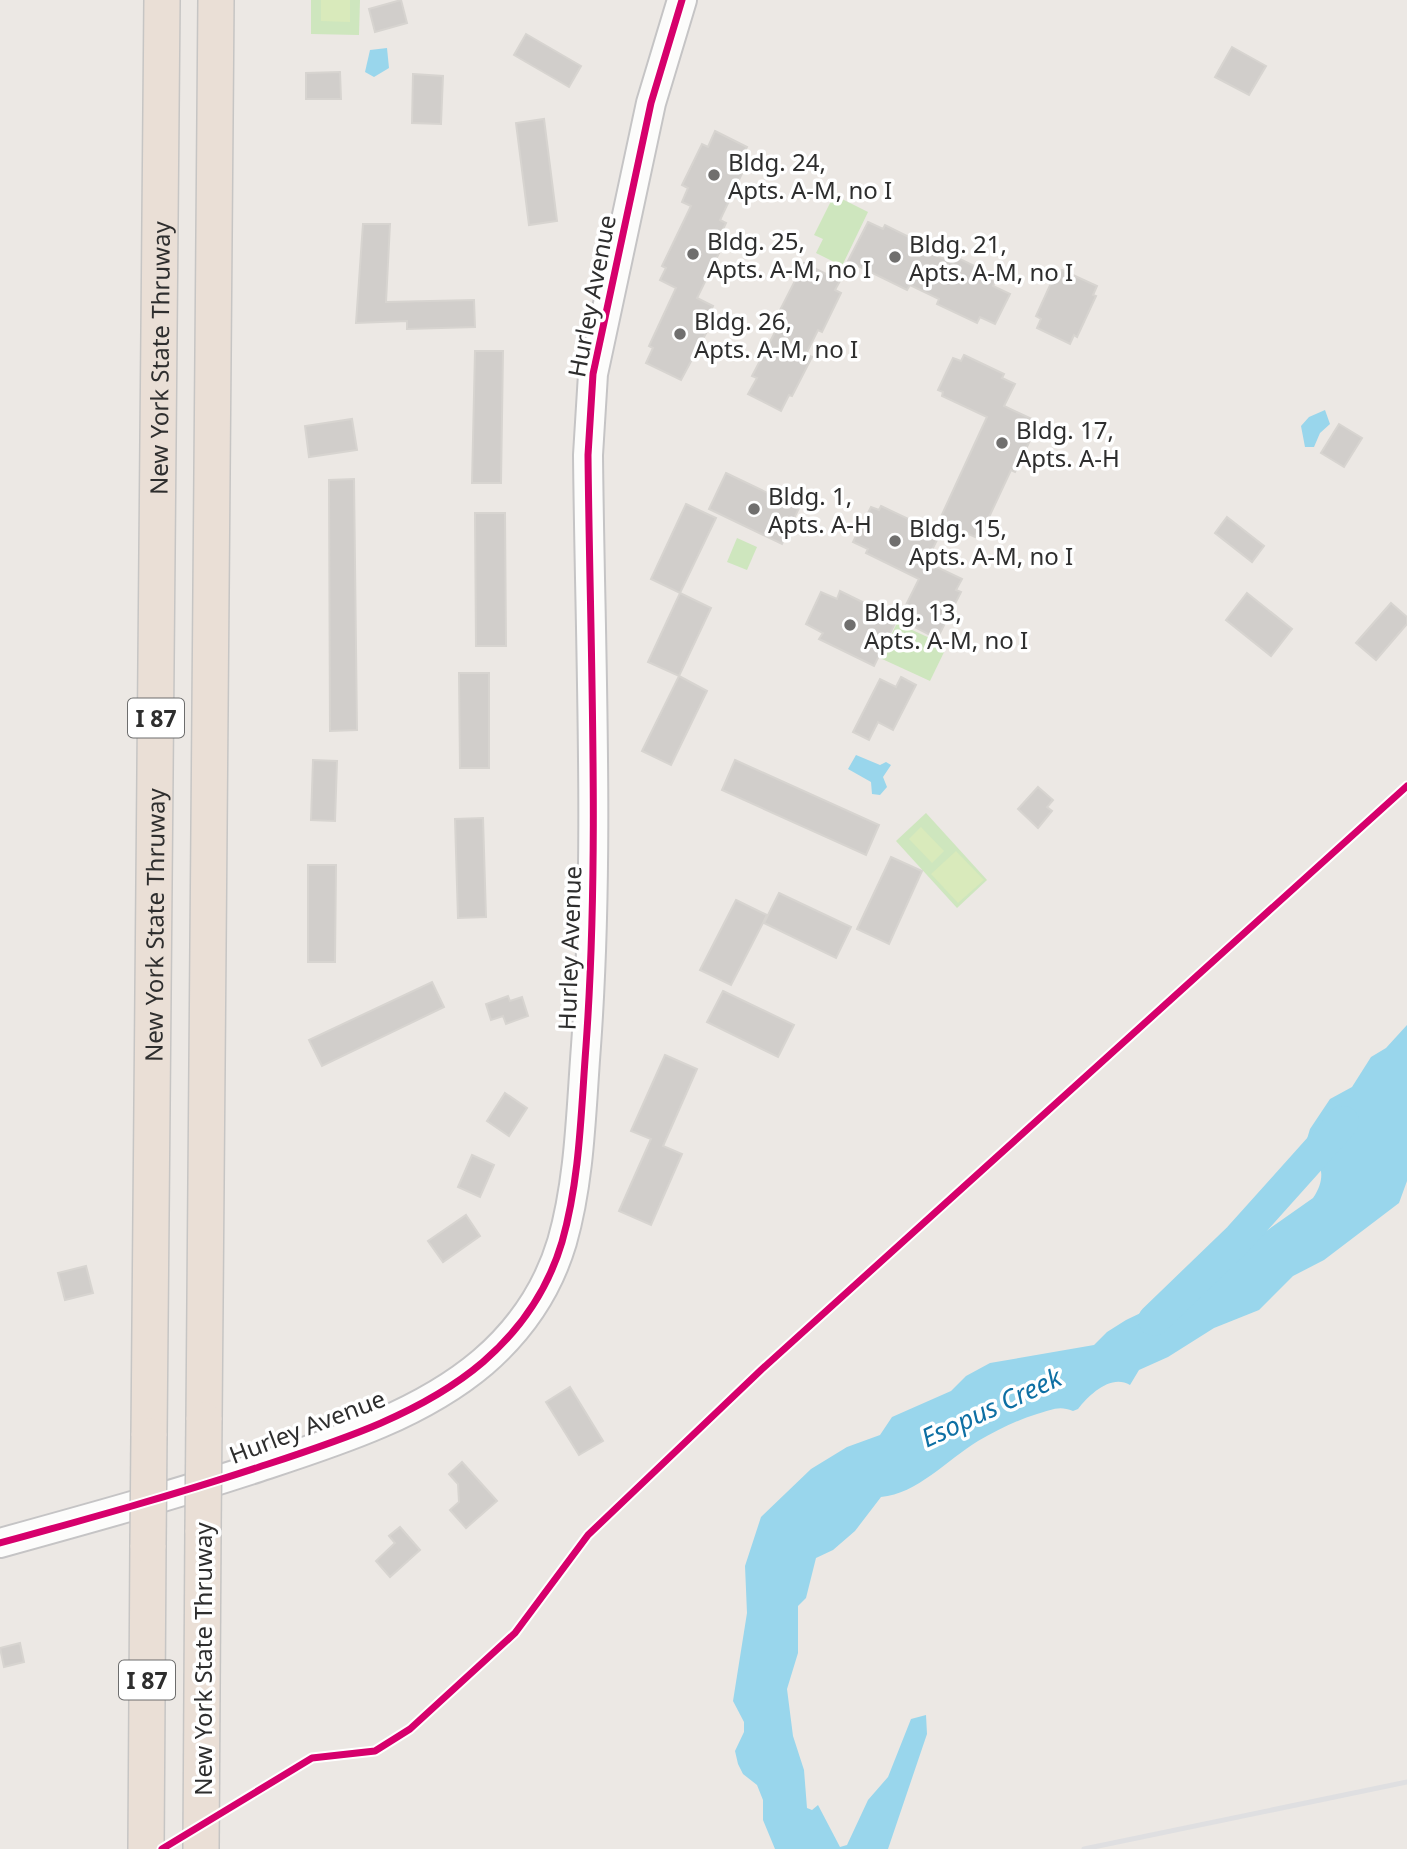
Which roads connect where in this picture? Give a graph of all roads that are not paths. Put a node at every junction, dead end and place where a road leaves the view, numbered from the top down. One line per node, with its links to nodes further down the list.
1 (162, 0): 5 (highway, New York State Thruway / I 87, bridge)
2 (216, 0): 6 (highway, New York State Thruway / I 87, bridge)
3 (682, 0): 4 (street, Hurley Avenue)
4 (0, 1543)
5 (146, 1832)
6 (201, 1849)

